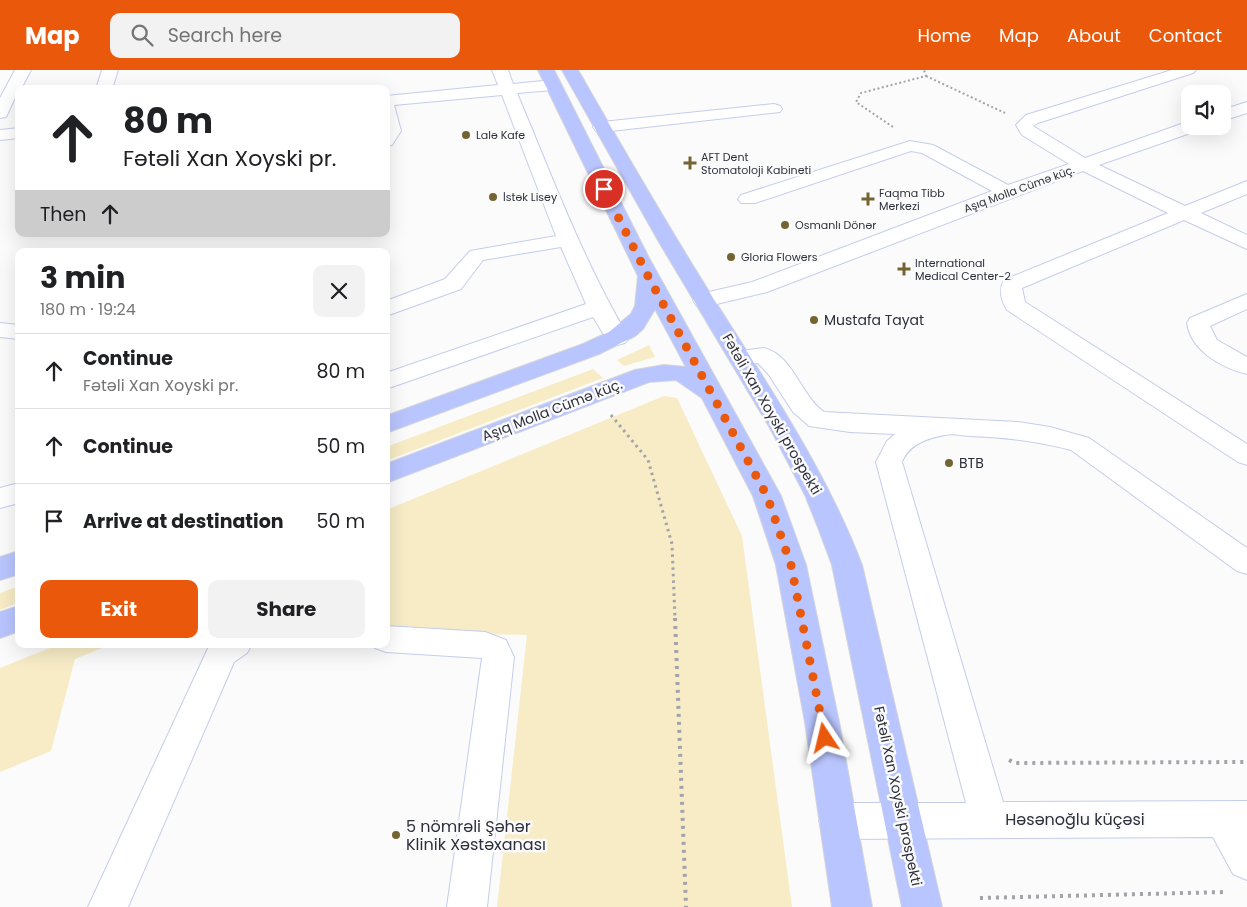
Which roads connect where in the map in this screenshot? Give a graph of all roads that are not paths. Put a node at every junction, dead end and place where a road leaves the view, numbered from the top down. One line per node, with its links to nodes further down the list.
1 (23, 70): 12 (street)
2 (110, 70): 8 (street)
3 (500, 70): 9 (street)
4 (570, 70): 16 (main road, Fətəli Xan Xoyski prospekti)
5 (1188, 70): 20 (street)
6 (550, 78): 9 (street); 27 (main road)
7 (445, 79): 10 (street)
8 (105, 85)
9 (507, 89): 10 (street); 25 (street)
10 (471, 92): 11 (street)
11 (390, 101)
12 (2, 106)
13 (1247, 107): 15 (street)
14 (774, 109): 16 (street)
15 (1231, 113)
16 (602, 127): 28 (main road, Fətəli Xan Xoyski prospekti)
17 (1181, 130): 20 (street, Aşıq Molla Cümə küç.)
18 (15, 133): 19 (street)
19 (0, 135)
20 (1084, 165): 22 (street, Aşıq Molla Cümə küç.); 24 (street)
21 (1247, 187): 24 (street)
22 (1007, 192): 23 (street); 28 (street, Aşıq Molla Cümə küç.)
23 (748, 199)
24 (1187, 213): 26 (street); 43 (street)
25 (568, 240): 30 (street); 31 (street)
26 (1247, 243)
27 (648, 276): 34 (main road); 40 (main road)
28 (704, 300): 36 (main road, Fətəli Xan Xoyski prospekti)
29 (1247, 302): 37 (street)
30 (599, 306): 34 (street); 38 (street)
31 (390, 308)
32 (0, 330): 33 (street)
33 (15, 332)
34 (616, 338): 35 (main road)
35 (591, 349): 39 (main road); 41 (main road)
36 (740, 357): 42 (street); 56 (main road, Fətəli Xan Xoyski prospekti)
37 (1247, 367)
38 (390, 380)
39 (624, 382): 40 (main road, Aşıq Molla Cümə küç.); 44 (main road, Aşıq Molla Cümə küç.)
40 (714, 397): 57 (main road)
41 (390, 424)
42 (950, 428): 48 (street); 54 (street)
43 (1247, 456)
44 (390, 472)
45 (15, 494): 46 (street)
46 (0, 498)
47 (15, 563): 49 (main road)
48 (1247, 563)
49 (0, 569)
50 (15, 619): 51 (main road)
51 (0, 625)
52 (390, 639): 60 (street)
53 (230, 648): 59 (street)
54 (989, 819): 55 (street, Həsənoğlu küçəsi); 56 (street, Həsənoğlu küçəsi)
55 (1235, 819): 58 (street)
56 (903, 820): 57 (street, Həsənoğlu küçəsi); 62 (main road, Fətəli Xan Xoyski prospekti)
57 (838, 821): 61 (main road)
58 (1242, 877)
59 (108, 907)
60 (467, 907)
61 (852, 907)
62 (922, 907)

